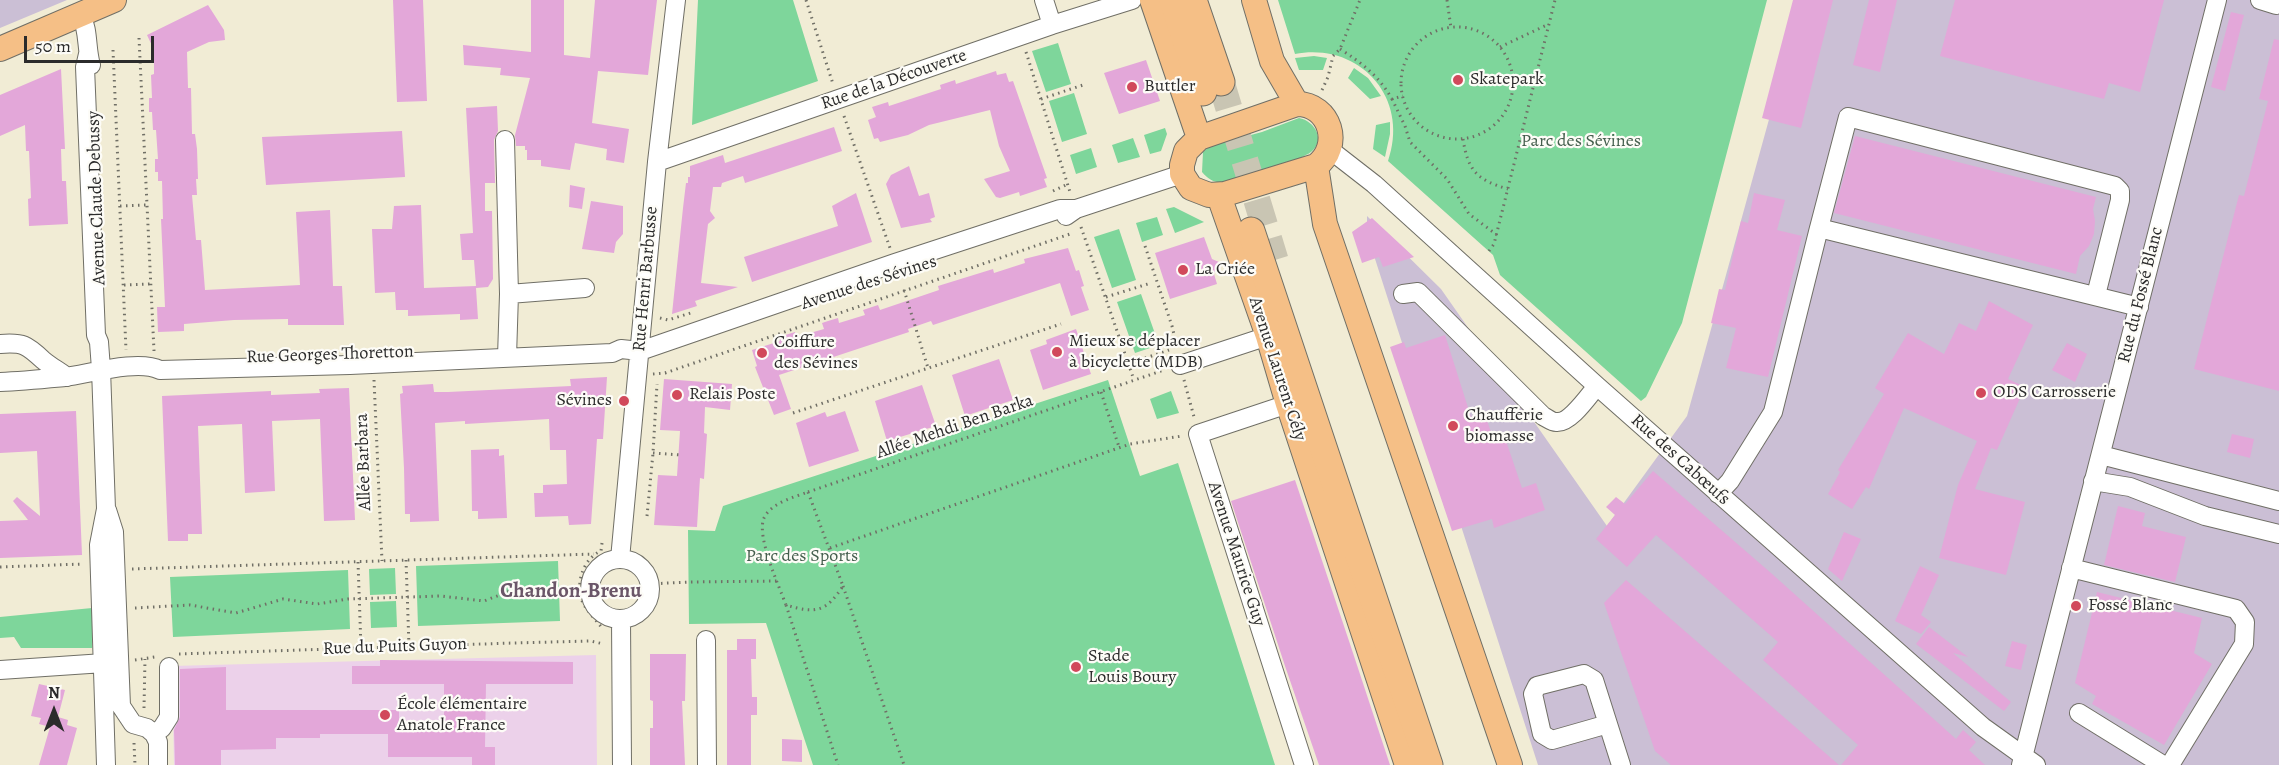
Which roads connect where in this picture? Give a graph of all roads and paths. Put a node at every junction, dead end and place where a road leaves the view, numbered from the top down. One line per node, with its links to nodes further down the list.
1 (114, 0): 14 (main road)
2 (676, 0): 33 (street, Rue Henri Barbusse)
3 (806, 0): 27 (path)
4 (1044, 0): 16 (street)
5 (1132, 0): 16 (street, Rue de la Découverte)
6 (1152, 0): 29 (main road)
7 (1173, 0): 8 (highway)
8 (1193, 0)
9 (1254, 0): 28 (main road)
10 (1360, 0): 21 (path)
11 (1447, 0): 17 (path)
12 (1555, 0): 15 (path)
13 (2217, 0): 54 (street, Rue du Fossé Blanc)
14 (81, 15): 20 (main road); 66 (street, Avenue Claude Debussy)
15 (1549, 24): 19 (path); 35 (path)
16 (1052, 25): 27 (street, Rue de la Découverte)
17 (1451, 28): 19 (path); 24 (path)
18 (139, 38): 37 (path)
19 (1500, 47): 30 (path)
20 (0, 49)
21 (1340, 49): 26 (path); 28 (path)
22 (113, 50): 38 (path)
23 (1083, 85): 25 (path)
24 (1403, 96): 26 (path); 30 (path)
25 (1041, 99)
26 (1392, 99): 42 (path)
27 (838, 101): 33 (street, Rue de la Découverte); 43 (path)
28 (1305, 106): 29 (main road); 32 (main road)
29 (1199, 138): 34 (main road)
30 (1463, 139): 35 (path)
31 (505, 140): 50 (street)
32 (1323, 157): 36 (main road); 71 (street, Rue des Cabœufs); 129 (main road)
33 (657, 162): 58 (street, Rue Henri Barbusse)
34 (1182, 174): 36 (main road); 39 (street, Avenue des Sévines)
35 (1508, 189): 42 (path)
36 (1219, 196): 56 (main road, Avenue Laurent Cély)
37 (147, 205): 38 (path); 46 (path)
38 (120, 206): 47 (path)
39 (1078, 218): 49 (path); 58 (street, Avenue des Sévines)
40 (1819, 228): 52 (street); 52 (street); 82 (street)
41 (1251, 231): 128 (highway)
42 (1497, 234): 44 (path)
43 (890, 248)
44 (1489, 251)
45 (1151, 283): 53 (path)
46 (150, 284): 47 (path); 62 (path)
47 (124, 285): 61 (path)
48 (585, 288): 50 (street)
49 (904, 290): 65 (path); 67 (path)
50 (509, 294): 59 (street)
51 (1403, 294): 71 (street)
52 (2096, 295): 54 (street)
53 (1106, 297)
54 (2139, 307): 79 (street, Rue du Fossé Blanc)
55 (1061, 324): 65 (path)
56 (1268, 336): 60 (street); 73 (main road, Avenue Laurent Cély)
57 (0, 344): 68 (street)
58 (640, 351): 59 (street, Rue Georges Thoretton); 89 (street, Rue Henri Barbusse)
59 (507, 352): 62 (street, Rue Georges Thoretton); 63 (street, Rue Georges Thoretton)
60 (1179, 356): 64 (path); 72 (path, Allée Mehdi Ben Barka)
61 (127, 359)
62 (154, 362): 63 (street, Rue Georges Thoretton); 66 (street, Rue Georges Thoretton)
63 (374, 363): 91 (path, Allée Barbara)
64 (1128, 364)
65 (928, 368): 74 (path)
66 (101, 369): 68 (street, Rue Georges Thoretton); 94 (street, Avenue Claude Debussy)
67 (644, 375)
68 (67, 376): 69 (street, Rue Georges Thoretton)
69 (0, 382)
70 (657, 384): 77 (path)
71 (1597, 386): 82 (street, Rue des Cabœufs)
72 (1101, 392): 76 (path); 81 (path, Allée Mehdi Ben Barka)
73 (1288, 404): 126 (street, Avenue Maurice Guy); 127 (main road, Avenue Laurent Cély)
74 (793, 413)
75 (1130, 444): 76 (path)
76 (1119, 448): 87 (path)
77 (653, 453): 78 (path); 84 (path)
78 (681, 454)
79 (2101, 455): 80 (street, Rue du Fossé Blanc); 83 (street)
80 (2093, 482): 85 (street); 95 (street, Rue du Fossé Blanc)
81 (808, 492): 87 (path); 96 (path, Allée Mehdi Ben Barka)
82 (1718, 494): 118 (street, Rue des Cabœufs)
83 (2279, 501)
84 (647, 516)
85 (2279, 534)
86 (603, 535): 88 (path)
87 (830, 548): 98 (path)
88 (594, 554): 90 (path); 106 (path)
89 (620, 559): 97 (street); 104 (street)
90 (406, 560): 91 (path); 100 (path)
91 (382, 561): 92 (path)
92 (358, 562): 94 (path); 101 (path)
93 (0, 567): 94 (path)
94 (108, 567): 111 (street, Avenue Claude Debussy); 115 (street, Avenue Claude Debussy)
95 (2071, 568): 118 (street, Rue du Fossé Blanc); 132 (street)
96 (778, 582): 97 (path); 102 (path, Allée Mehdi Ben Barka)
97 (649, 584): 104 (street)
98 (843, 586): 102 (path); 125 (path)
99 (567, 590): 100 (path)
100 (407, 596): 101 (path); 107 (path)
101 (359, 599): 103 (path); 108 (path)
102 (786, 605): 124 (path, Allée Mehdi Ben Barka)
103 (135, 608)
104 (621, 619): 106 (street)
105 (706, 640): 123 (street)
106 (614, 644): 107 (path, Rue du Puits Guyon); 122 (street)
107 (410, 646): 108 (path, Rue du Puits Guyon)
108 (361, 648): 110 (path, Rue du Puits Guyon)
109 (145, 659): 115 (path)
110 (169, 661): 116 (street)
111 (104, 663): 112 (street); 117 (street, Avenue Claude Debussy)
112 (0, 670)
113 (2079, 712): 131 (street)
114 (1608, 724): 130 (street)
115 (137, 725): 116 (street); 117 (street); 120 (path)
116 (154, 734): 121 (street)
117 (106, 745): 119 (street, Avenue Claude Debussy)
118 (2027, 762)
119 (106, 765)
120 (135, 765)
121 (158, 765)
122 (622, 765)
123 (707, 765)
124 (838, 765)
125 (904, 765)
126 (1304, 765)
127 (1407, 765)
128 (1429, 765)
129 (1510, 765)
130 (1621, 765)
131 (2163, 765)
132 (2170, 765)

